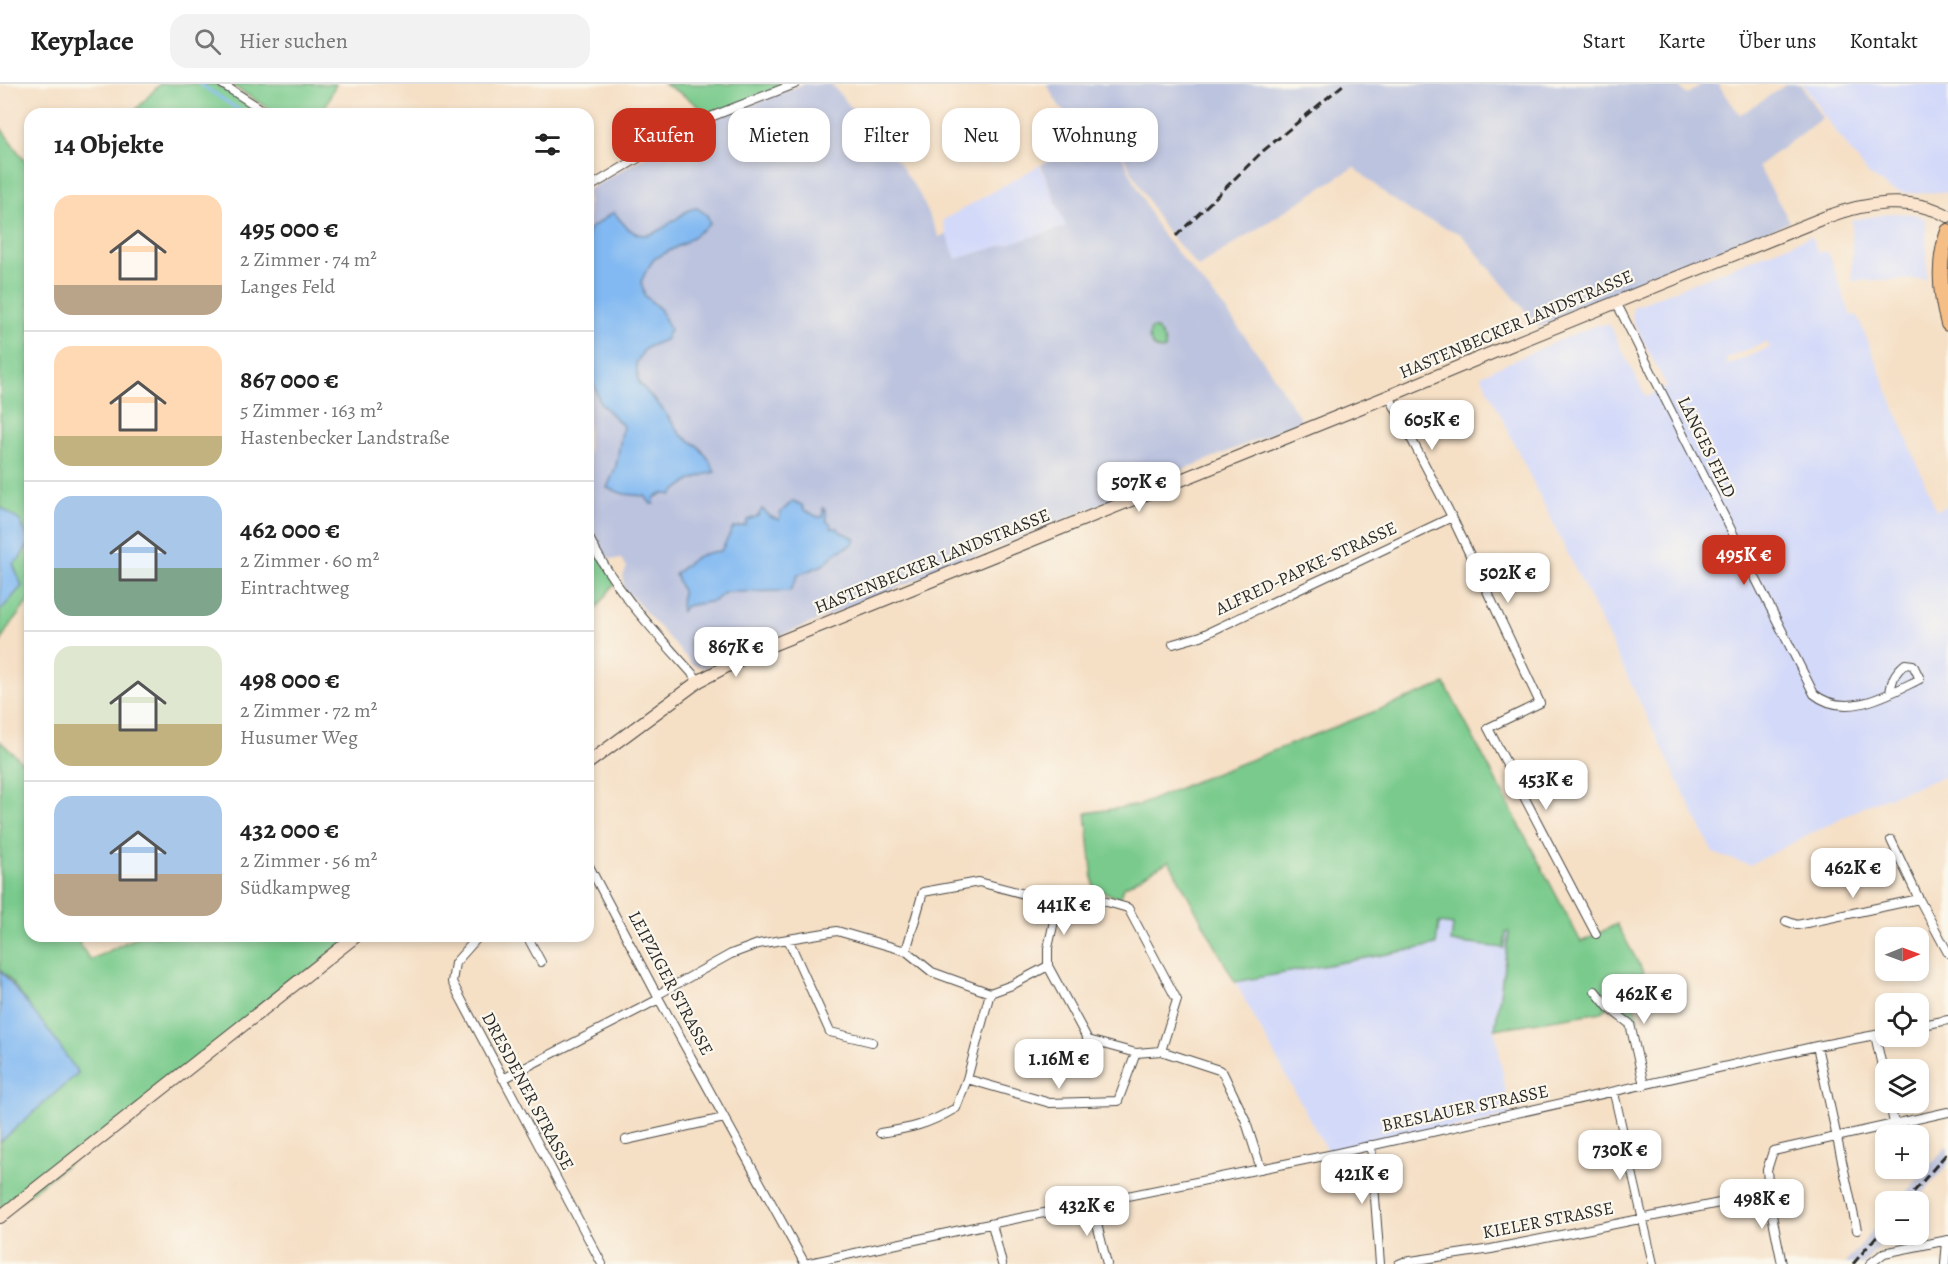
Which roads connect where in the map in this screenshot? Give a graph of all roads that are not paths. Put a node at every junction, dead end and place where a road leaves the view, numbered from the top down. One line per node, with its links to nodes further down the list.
1 (222, 84): 3 (street)
2 (795, 84): 4 (street)
3 (260, 108)
4 (594, 184)
5 (1948, 216): 7 (main road, HASTENBECKER LANDSTRASSE)
6 (1948, 231): 8 (main road)
7 (1616, 302): 9 (main road, HASTENBECKER LANDSTRASSE); 14 (street, LANGES FELD)
8 (1948, 324)
9 (1389, 396): 10 (street); 13 (main road, HASTENBECKER LANDSTRASSE)
10 (1452, 517): 12 (street, ALFRED-PAPKE-STRASSE); 21 (street)
11 (594, 546): 13 (street)
12 (1173, 644)
13 (699, 681): 15 (main road, HASTENBECKER LANDSTRASSE)
14 (1890, 693)
15 (594, 759)
16 (1891, 840): 18 (street)
17 (594, 875): 32 (street, LEIPZIGER STRASSE)
18 (1919, 899): 20 (street); 27 (street)
19 (1058, 903): 26 (street); 29 (street); 38 (street)
20 (1786, 921)
21 (1596, 934)
22 (788, 939): 26 (street); 32 (street); 36 (street)
23 (348, 942): 55 (main road)
24 (474, 942): 40 (street, DRESDENER STRASSE)
25 (530, 942): 28 (street)
26 (906, 951): 31 (street)
27 (1948, 953)
28 (541, 962)
29 (1048, 966): 31 (street); 39 (street)
30 (1595, 991): 42 (street)
31 (990, 993): 41 (street)
32 (658, 997): 40 (street); 46 (street, LEIPZIGER STRASSE)
33 (1948, 1020): 34 (street)
34 (1929, 1024)
35 (1875, 1035): 37 (street, BRESLAUER STRASSE)
36 (873, 1042)
37 (1817, 1046): 42 (street, BRESLAUER STRASSE); 49 (street)
38 (1161, 1051): 39 (street); 52 (street)
39 (1136, 1053): 41 (street)
40 (503, 1079): 60 (street, DRESDENER STRASSE)
41 (967, 1079): 48 (street)
42 (1644, 1085): 43 (street, BRESLAUER STRASSE)
43 (1614, 1093): 51 (street, BRESLAUER STRASSE); 56 (street)
44 (1948, 1112): 47 (street)
45 (1892, 1113): 47 (street)
46 (724, 1118): 50 (street); 61 (street, LEIPZIGER STRASSE)
47 (1894, 1124): 49 (street)
48 (880, 1132)
49 (1837, 1136): 53 (street); 58 (street)
50 (626, 1140)
51 (1371, 1145): 52 (street, BRESLAUER STRASSE); 64 (street)
52 (1261, 1169): 54 (street, BRESLAUER STRASSE)
53 (1769, 1193): 56 (street, KIELER STRASSE); 67 (street)
54 (1092, 1204): 57 (street, BRESLAUER STRASSE); 63 (street)
55 (0, 1217)
56 (1642, 1218): 65 (street, KIELER STRASSE); 66 (street)
57 (992, 1224): 61 (street, BRESLAUER STRASSE); 62 (street)
58 (1857, 1230)
59 (1947, 1240): 68 (street); 69 (street)
60 (602, 1264)
61 (805, 1264)
62 (1002, 1264)
63 (1107, 1264)
64 (1380, 1264)
65 (1399, 1264)
66 (1653, 1264)
67 (1782, 1264)
68 (1870, 1264)
69 (1945, 1264)

